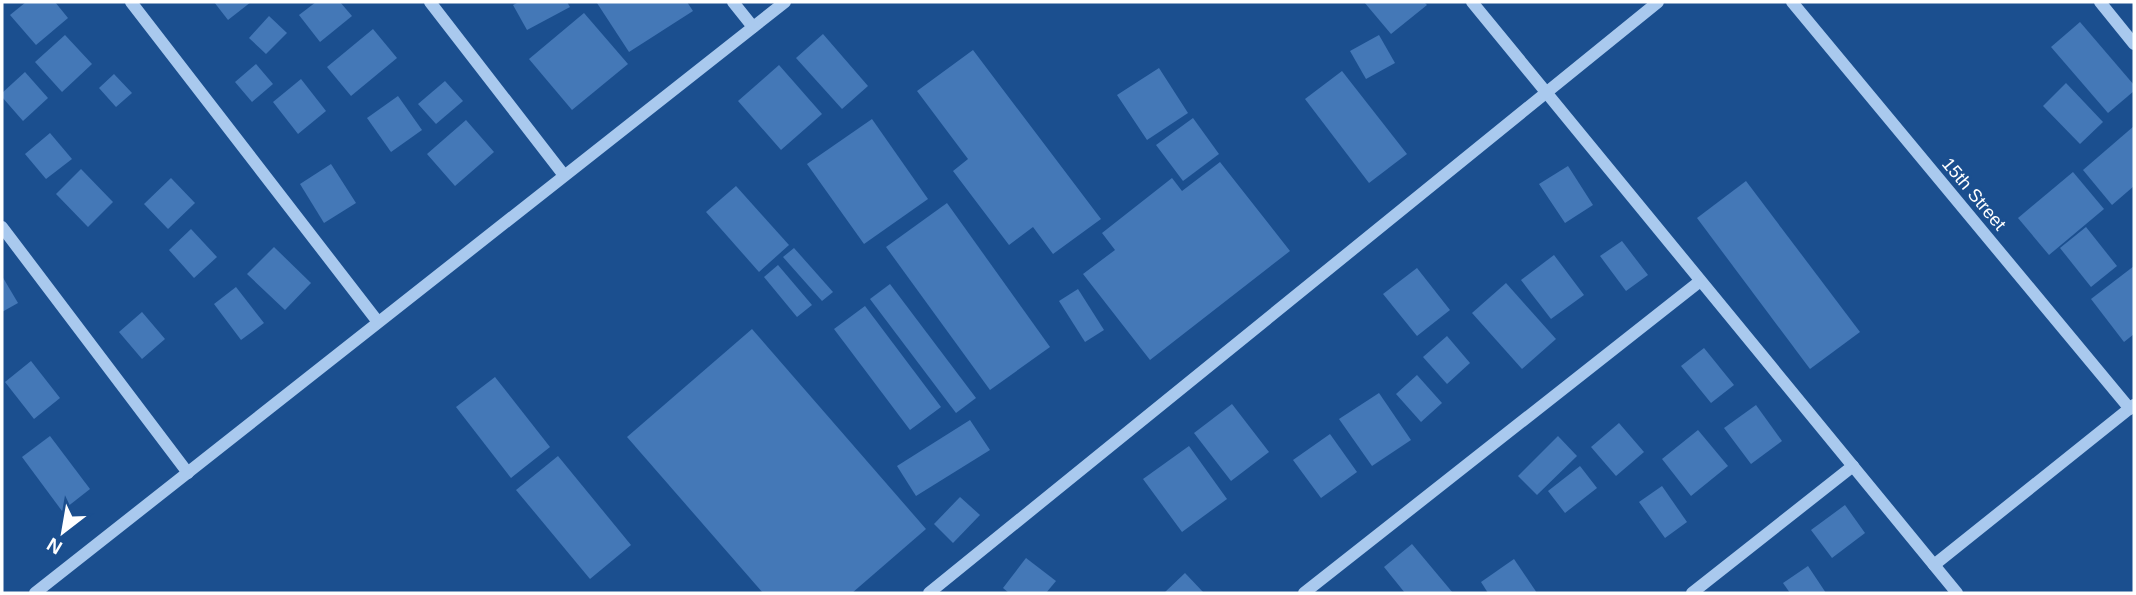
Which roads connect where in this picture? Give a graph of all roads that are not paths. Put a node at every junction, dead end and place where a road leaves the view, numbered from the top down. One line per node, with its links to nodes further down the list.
1 (131, 2): 15 (street)
2 (430, 2): 12 (street)
3 (733, 2): 9 (street)
4 (785, 2): 9 (street)
5 (1472, 2): 11 (street)
6 (1658, 2): 11 (street)
7 (1792, 2): 16 (street, 15th Street)
8 (2099, 2): 10 (street)
9 (753, 27): 12 (street)
10 (2134, 44)
11 (1545, 90): 14 (street); 21 (street)
12 (563, 174): 15 (street)
13 (2, 227): 18 (street)
14 (1699, 282): 17 (street); 22 (street)
15 (378, 321): 18 (street)
16 (2132, 407): 19 (street)
17 (1853, 466): 19 (street); 23 (street)
18 (188, 472): 20 (street)
19 (1934, 565): 24 (street)
20 (35, 593)
21 (929, 593)
22 (1304, 593)
23 (1692, 593)
24 (1957, 593)

